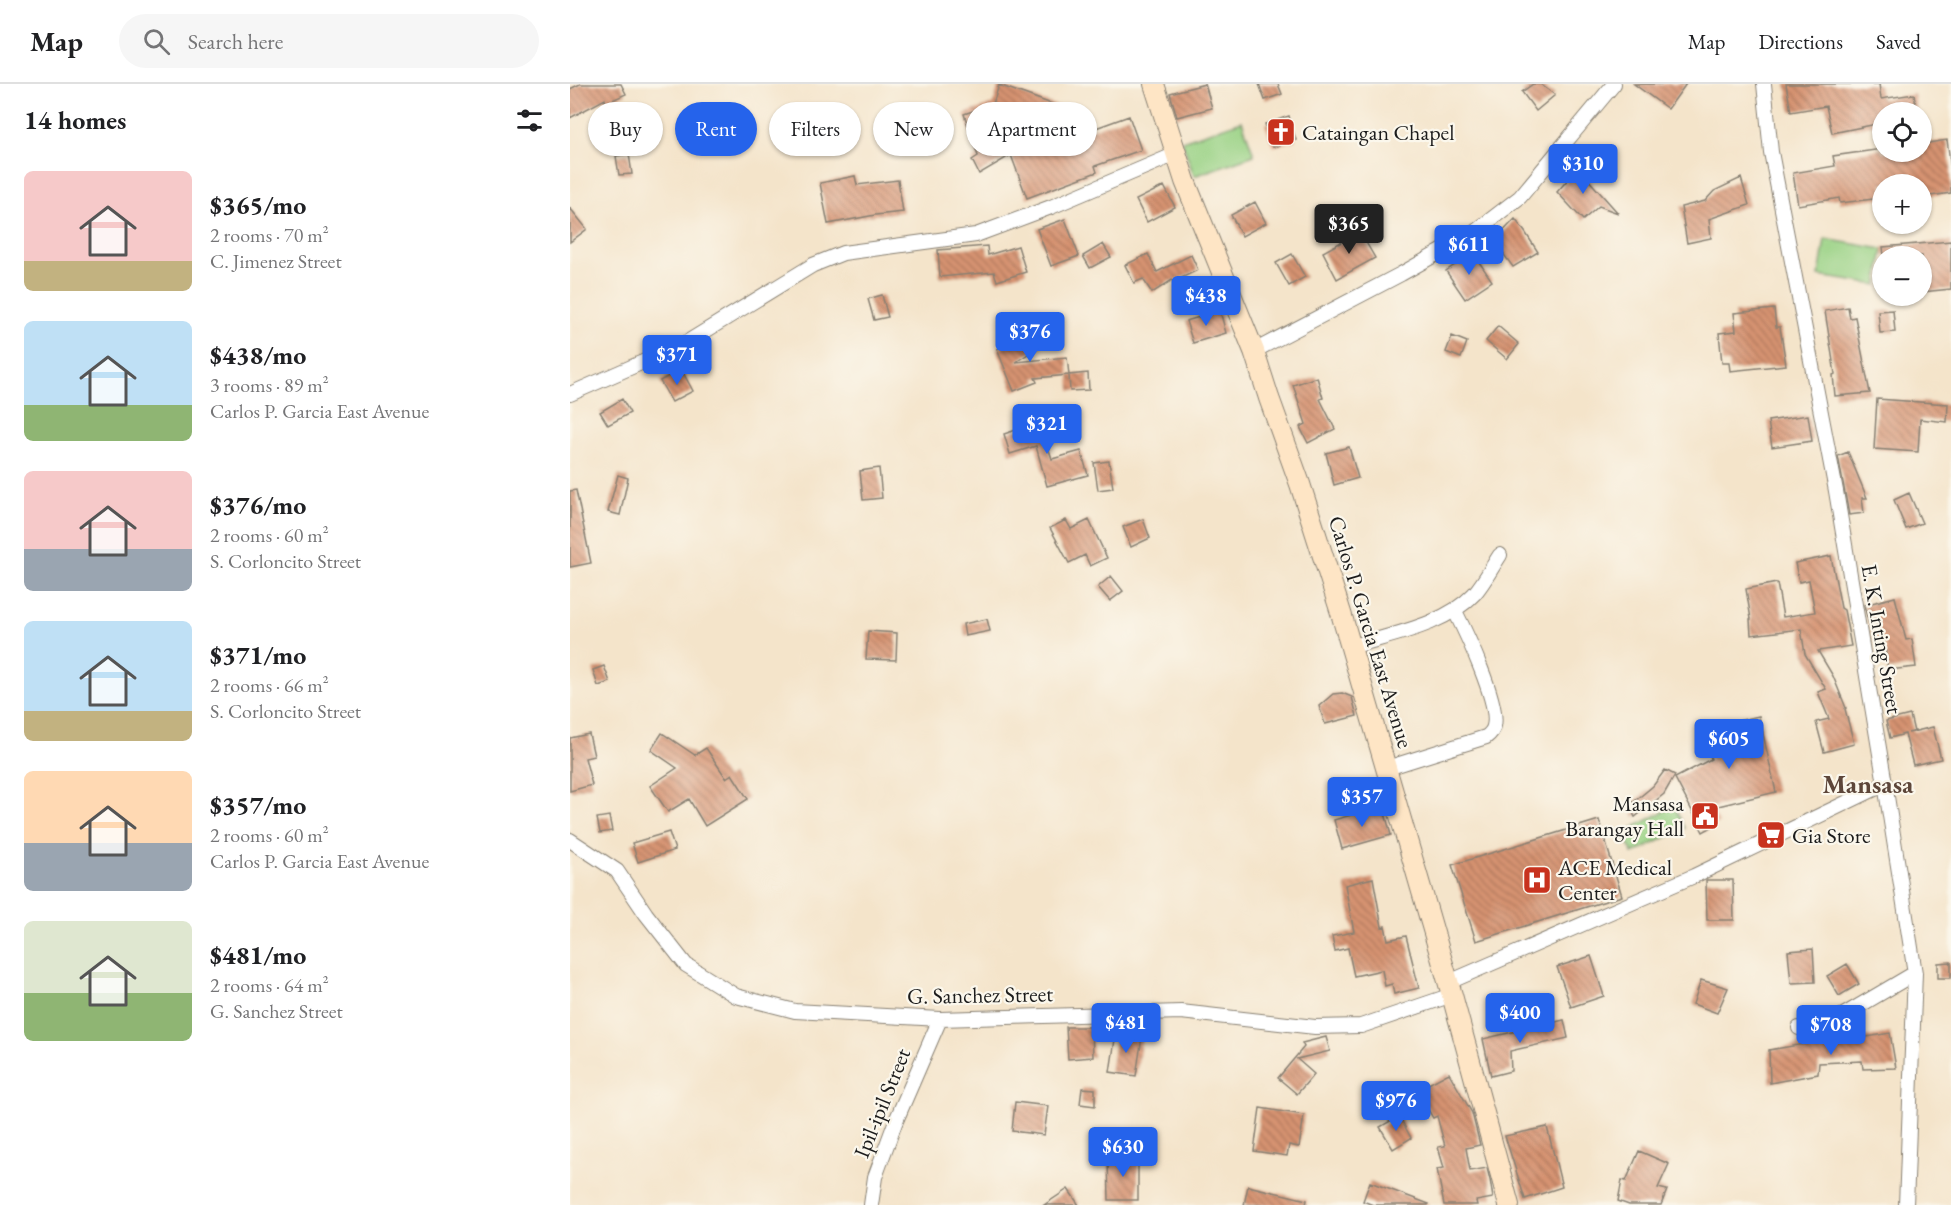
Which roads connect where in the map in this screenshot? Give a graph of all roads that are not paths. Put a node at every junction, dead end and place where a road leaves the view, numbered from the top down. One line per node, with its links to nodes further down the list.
1 (1154, 84): 4 (main road, Carlos P. Garcia East Avenue)
2 (1614, 84): 5 (street)
3 (1764, 84): 11 (street, E. K. Inting Street)
4 (1176, 154): 5 (main road, Carlos P. Garcia East Avenue); 6 (street)
5 (1254, 351): 9 (main road, Carlos P. Garcia East Avenue)
6 (570, 394)
7 (1500, 555): 8 (street)
8 (1455, 611): 9 (street); 10 (street)
9 (1351, 647): 10 (main road, Carlos P. Garcia East Avenue)
10 (1387, 768): 14 (main road, Carlos P. Garcia East Avenue)
11 (1886, 784): 13 (street, E. K. Inting Street); 14 (street, G. Sanchez Street)
12 (570, 840): 15 (street, G. Sanchez Street)
13 (1915, 973): 16 (street); 19 (street, E. K. Inting Street)
14 (1451, 989): 15 (street, G. Sanchez Street); 18 (main road, Carlos P. Garcia East Avenue)
15 (940, 1019): 17 (street, Ipil-ipil Street)
16 (1799, 1028)
17 (871, 1205)
18 (1509, 1205)
19 (1906, 1205)

